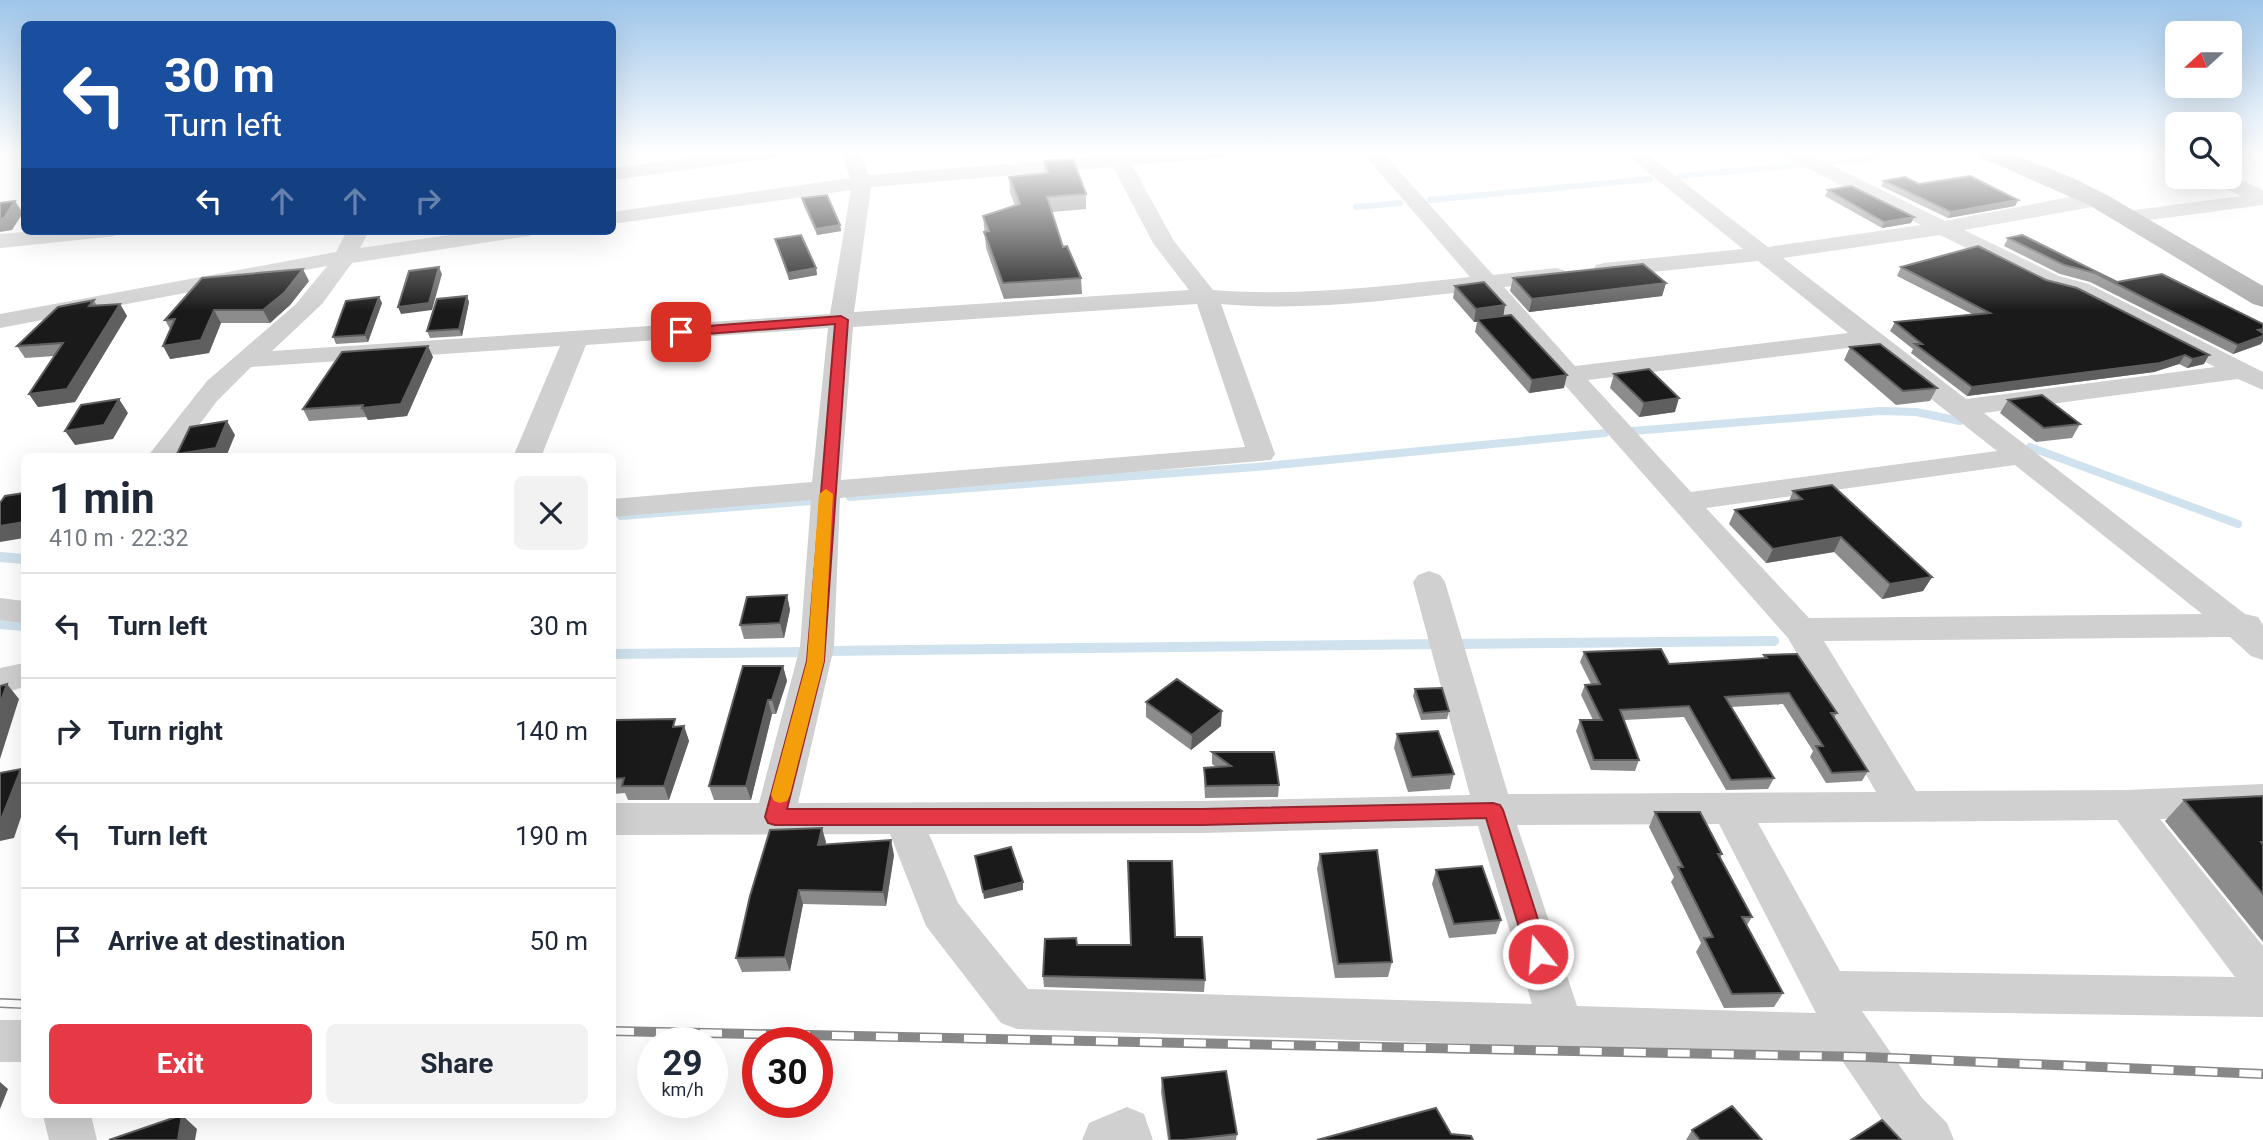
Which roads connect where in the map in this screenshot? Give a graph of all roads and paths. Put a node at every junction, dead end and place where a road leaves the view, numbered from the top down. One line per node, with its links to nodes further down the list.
1 (701, 205): 10 (street)
2 (858, 205): 22 (street)
3 (1144, 205): 20 (street)
4 (1419, 205): 19 (street)
5 (1699, 205): 17 (street)
6 (1901, 205): 12 (street)
7 (2063, 205): 12 (street)
8 (2107, 205): 11 (main road)
9 (2216, 205): 11 (street)
10 (616, 217)
11 (2127, 217): 21 (main road)
12 (1948, 228): 17 (street); 28 (street)
13 (64, 235): 16 (street)
14 (356, 235): 18 (street)
15 (495, 235): 18 (street)
16 (0, 241)
17 (1760, 253): 19 (street); 24 (street)
18 (345, 257): 23 (street); 26 (street)
19 (1487, 282): 20 (street); 27 (street)
20 (1206, 296): 22 (street); 33 (street)
21 (2263, 298)
22 (841, 320): 25 (street); 33 (street)
23 (0, 321)
24 (1869, 338): 27 (street); 29 (street)
25 (575, 340): 26 (street); 31 (street)
26 (244, 360): 30 (street)
27 (1569, 376): 34 (street)
28 (2252, 376): 29 (street)
29 (1959, 408): 32 (street)
30 (164, 453)
31 (529, 453)
32 (2021, 456): 34 (street); 39 (street)
33 (826, 492): 35 (street); 50 (street)
34 (1683, 502): 40 (street)
35 (616, 508)
36 (1429, 582): 48 (street)
37 (0, 609): 38 (street)
38 (21, 612)
39 (2251, 625): 40 (street); 41 (street)
40 (1800, 630): 45 (street)
41 (2263, 648)
42 (21, 676): 43 (street)
43 (0, 681)
44 (2263, 799): 46 (street)
45 (1904, 805): 46 (street); 47 (street)
46 (2127, 805): 52 (street)
47 (1730, 808): 48 (street); 53 (street)
48 (1493, 810): 49 (street); 55 (street)
49 (902, 816): 50 (street); 55 (street)
50 (775, 817): 51 (street)
51 (616, 819)
52 (2263, 979)
53 (1827, 991): 54 (street); 56 (street)
54 (2263, 997)
55 (1561, 1026): 56 (street)
56 (1851, 1035): 63 (street)
57 (0, 1041): 58 (street)
58 (21, 1041)
59 (67, 1118): 60 (street)
60 (73, 1140)
61 (1106, 1140): 62 (street)
62 (1129, 1140)
63 (1930, 1140)

